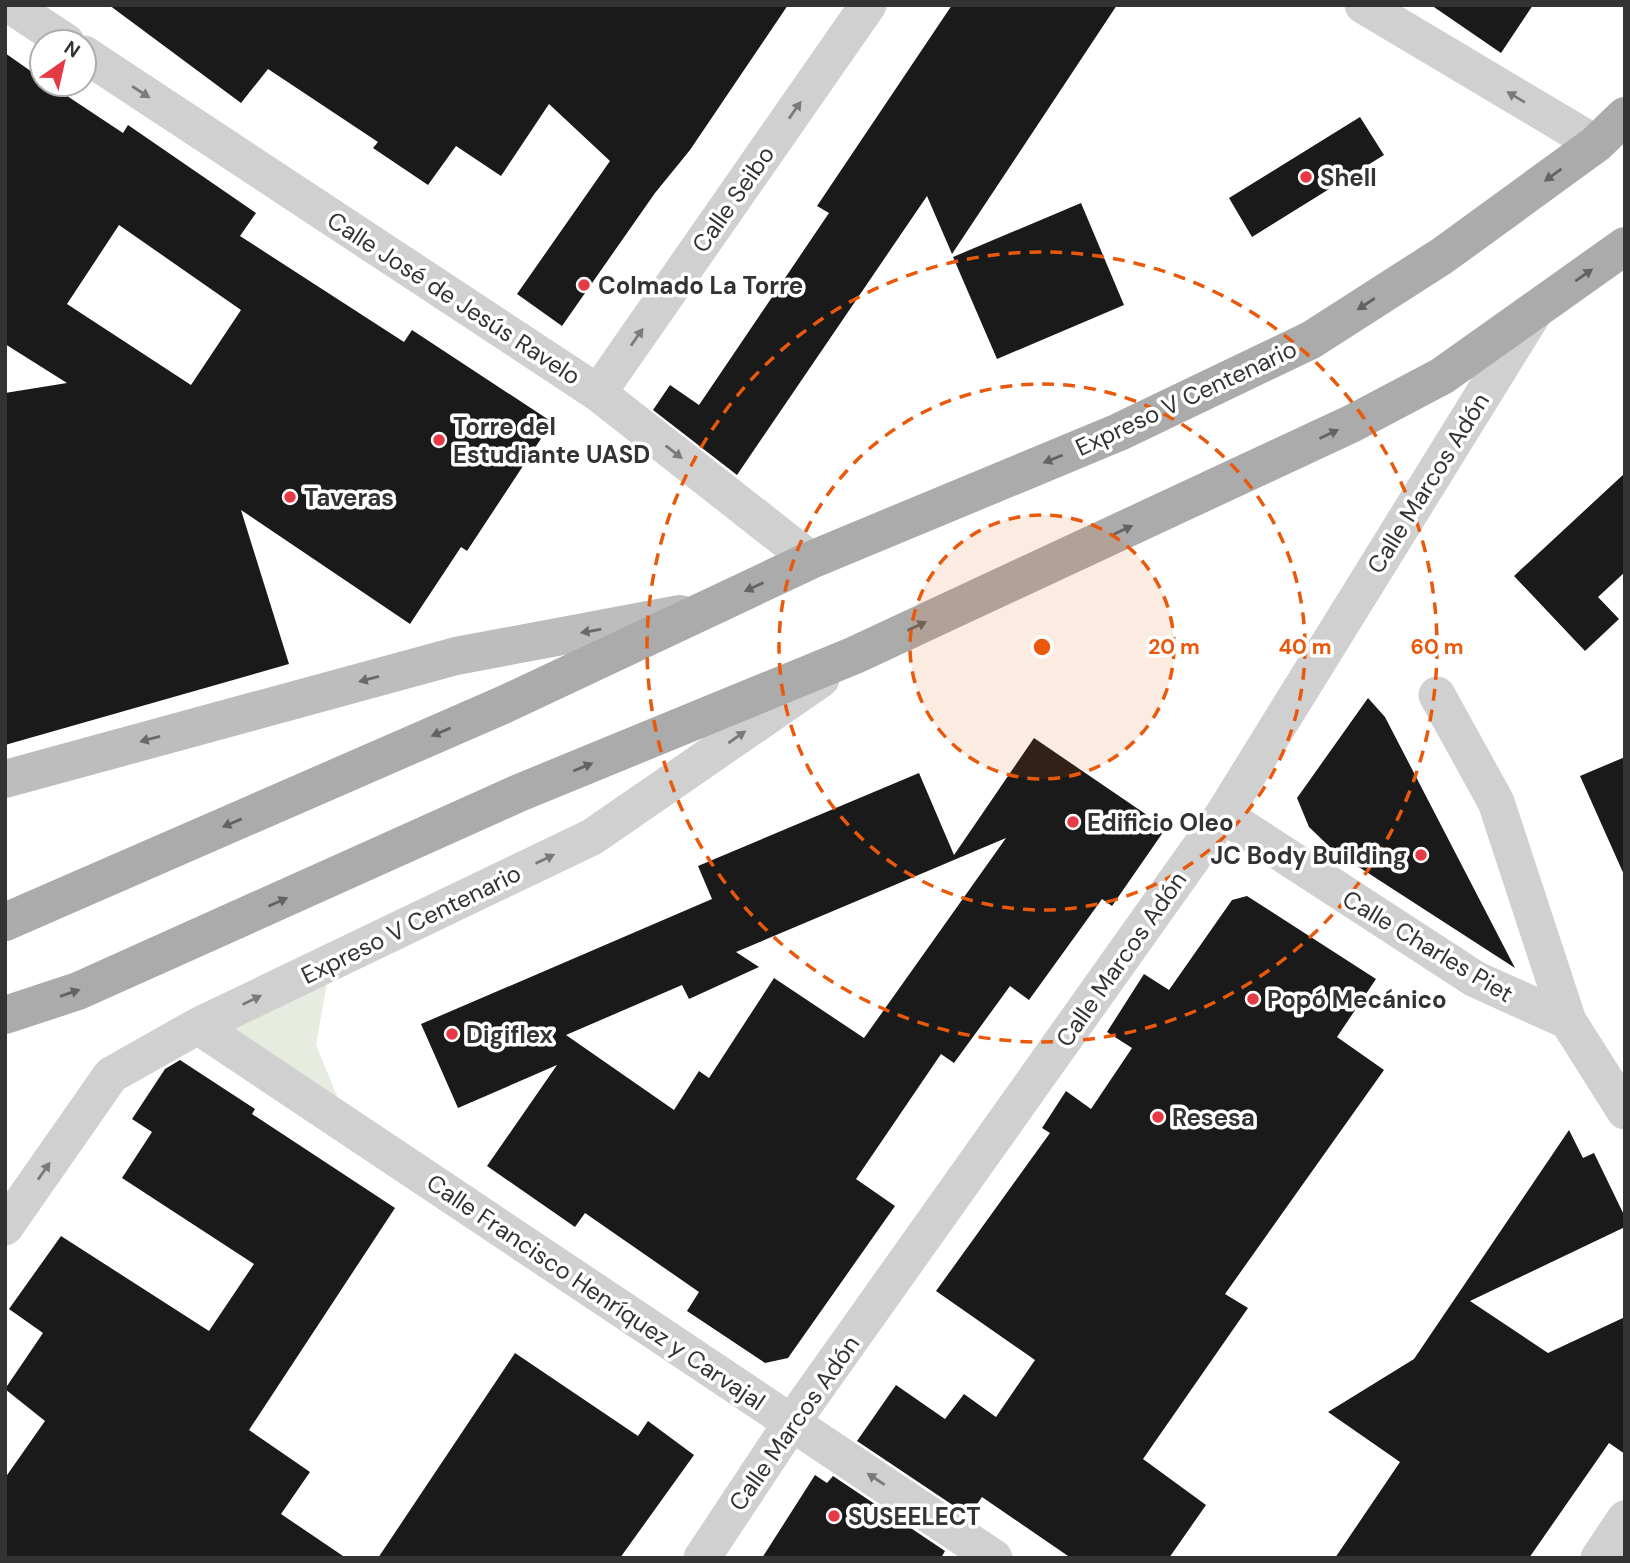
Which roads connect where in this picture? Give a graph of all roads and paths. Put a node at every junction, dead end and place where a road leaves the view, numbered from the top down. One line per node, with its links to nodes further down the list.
1 (10, 5): 4 (street)
2 (868, 5): 10 (street, Calle Seibo, one-way to 2)
3 (1363, 5): 7 (street, one-way to 3)
4 (45, 28)
5 (98, 63): 10 (street, Calle José de Jesús Ravelo, one-way to 10)
6 (1625, 116): 7 (main road, Expreso V Centenario)
7 (1596, 144): 11 (main road, Expreso V Centenario, one-way to 11)
8 (1625, 246): 9 (main road, Expreso V Centenario, one-way to 8)
9 (1536, 308): 13 (main road, Expreso V Centenario, one-way to 9); 16 (street, Calle Marcos Adón)
10 (598, 393): 11 (street, Calle José de Jesús Ravelo, one-way to 11)
11 (811, 560): 12 (main road, Expreso V Centenario, one-way to 12)
12 (706, 609): 15 (street, Expreso V Centenario, one-way to 15); 17 (main road, Expreso V Centenario, one-way to 17)
13 (855, 655): 18 (main road, Expreso V Centenario, one-way to 13); 20 (street, Expreso V Centenario, one-way to 13)
14 (1437, 695): 19 (street, Calle Charles Piet)
15 (5, 779)
16 (1223, 815): 19 (street, Calle Charles Piet); 23 (street, Calle Marcos Adón)
17 (5, 922)
18 (5, 1015)
19 (1568, 1021): 21 (street, Calle Charles Piet)
20 (198, 1026): 22 (street, Expreso V Centenario, one-way to 20); 23 (street, Calle Francisco Henríquez y Carvajal)
21 (1625, 1111)
22 (5, 1227)
23 (792, 1422): 25 (street, Calle Marcos Adón); 26 (street, Calle Francisco Henríquez y Carvajal, one-way to 23)
24 (1625, 1519): 27 (street)
25 (702, 1558)
26 (994, 1558)
27 (1599, 1558)

